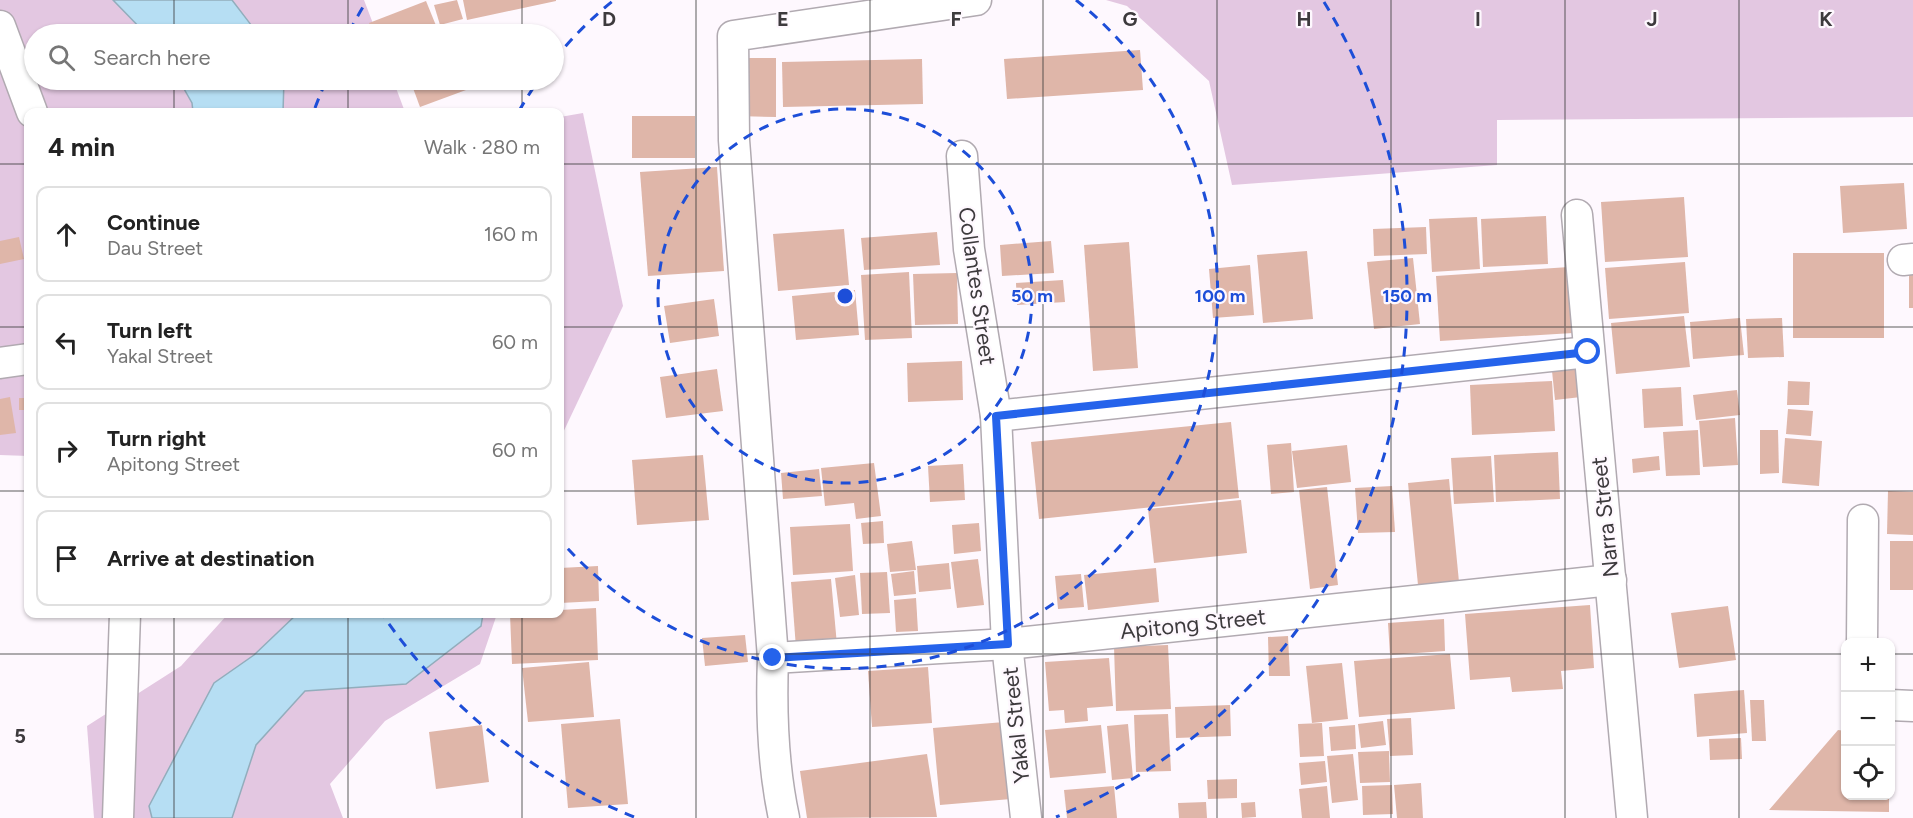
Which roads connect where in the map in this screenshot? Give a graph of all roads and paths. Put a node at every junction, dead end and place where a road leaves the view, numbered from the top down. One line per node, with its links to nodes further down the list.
1 (975, 0): 15 (street)
2 (0, 26): 3 (street)
3 (31, 108)
4 (962, 156): 9 (street, Collantes Street)
5 (1577, 215): 6 (street, Narra Street)
6 (1588, 352): 9 (street); 11 (street, Narra Street)
7 (24, 360): 8 (street)
8 (0, 363)
9 (996, 416): 14 (street, Yakal Street)
10 (1863, 520): 13 (street)
11 (1611, 580): 14 (street, Apitong Street); 18 (street, Narra Street)
12 (125, 618): 19 (street)
13 (1862, 638)
14 (1008, 644): 15 (street, Apitong Street); 21 (street, Yakal Street)
15 (773, 658): 20 (street)
16 (1895, 705): 17 (street)
17 (1913, 706)
18 (1624, 817)
19 (118, 818)
20 (784, 818)
21 (1026, 818)

